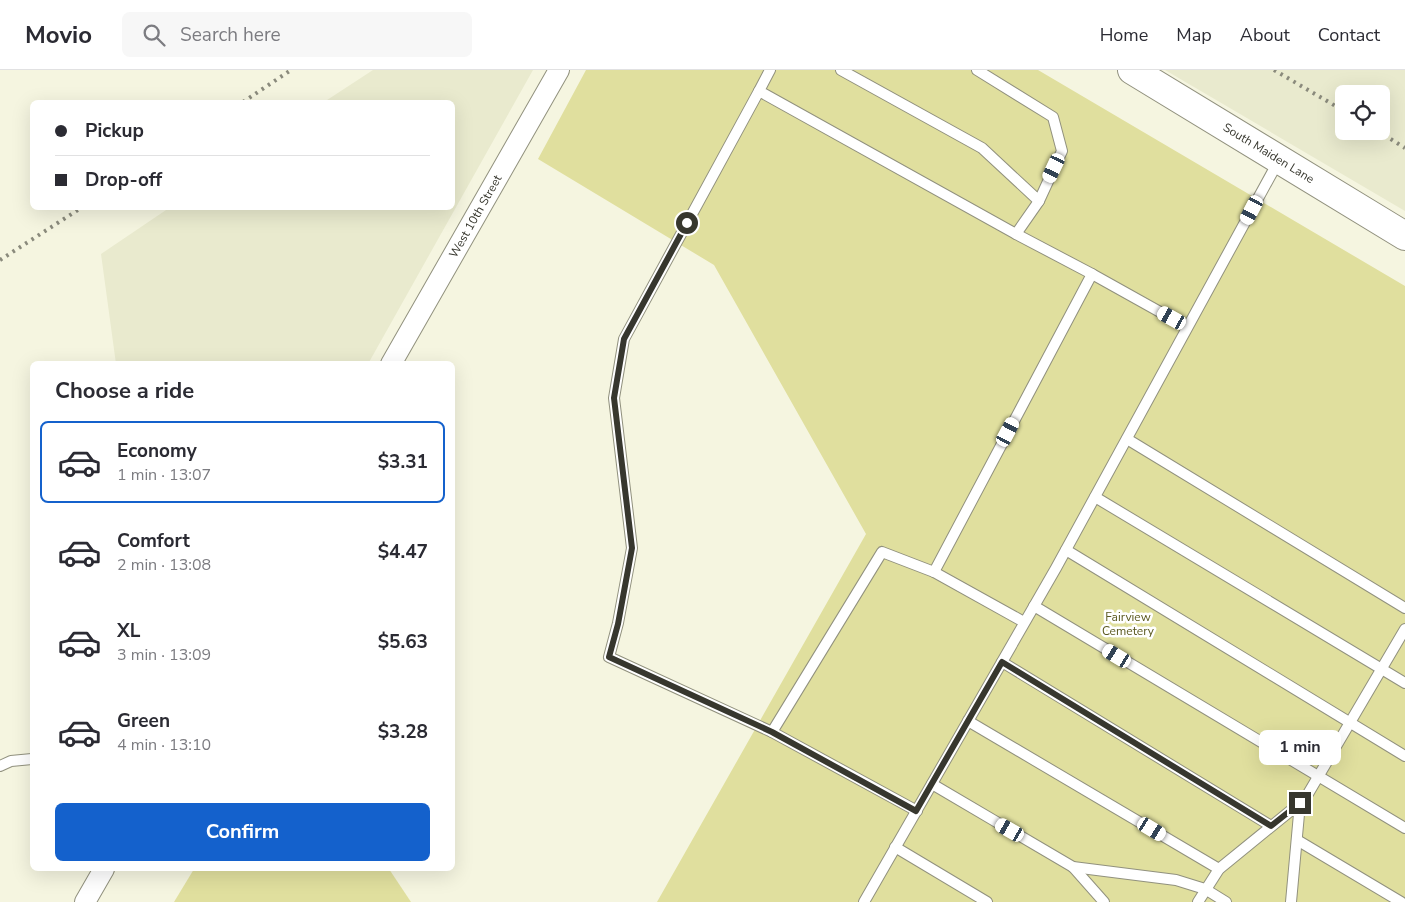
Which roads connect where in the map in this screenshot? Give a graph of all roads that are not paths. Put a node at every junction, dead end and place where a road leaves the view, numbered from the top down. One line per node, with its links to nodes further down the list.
1 (559, 70): 13 (street, West 10th Street)
2 (770, 70): 6 (lane)
3 (842, 70): 8 (lane)
4 (977, 70): 8 (lane)
5 (1132, 70): 7 (main road, South Maiden Lane)
6 (759, 91): 9 (lane); 27 (lane)
7 (1279, 160): 10 (main road, South Maiden Lane); 12 (lane)
8 (1039, 201): 9 (lane)
9 (1016, 234): 11 (lane)
10 (1405, 236)
11 (1092, 274): 12 (lane); 17 (lane)
12 (1187, 327): 14 (lane)
13 (393, 361)
14 (1126, 439): 15 (lane); 19 (lane)
15 (1095, 497): 16 (lane); 23 (lane)
16 (1066, 550): 18 (lane); 26 (lane)
17 (934, 572): 20 (lane); 27 (lane)
18 (1034, 606): 20 (lane); 31 (lane)
19 (1405, 608)
20 (1024, 622): 22 (lane)
21 (1405, 629): 23 (lane)
22 (1002, 662): 25 (lane); 35 (lane)
23 (1381, 669): 24 (lane); 26 (lane)
24 (1405, 683)
25 (968, 721): 32 (lane); 40 (lane)
26 (1350, 722): 28 (lane); 31 (lane)
27 (772, 732): 34 (lane)
28 (1405, 756)
29 (30, 759): 30 (lane)
30 (0, 766)
31 (1319, 776): 33 (lane); 36 (lane)
32 (932, 784): 34 (lane); 39 (lane)
33 (1300, 803): 35 (lane); 37 (lane)
34 (916, 811): 38 (lane)
35 (1271, 826): 40 (lane)
36 (1405, 828)
37 (1297, 840): 49 (lane); 50 (lane)
38 (895, 847): 44 (lane); 45 (lane)
39 (1074, 867): 42 (lane); 46 (lane)
40 (1219, 869): 42 (lane)
41 (103, 871): 43 (street)
42 (1206, 889): 47 (lane); 48 (lane)
43 (85, 902)
44 (864, 902)
45 (987, 902)
46 (1104, 902)
47 (1198, 902)
48 (1226, 902)
49 (1291, 902)
50 (1401, 902)

